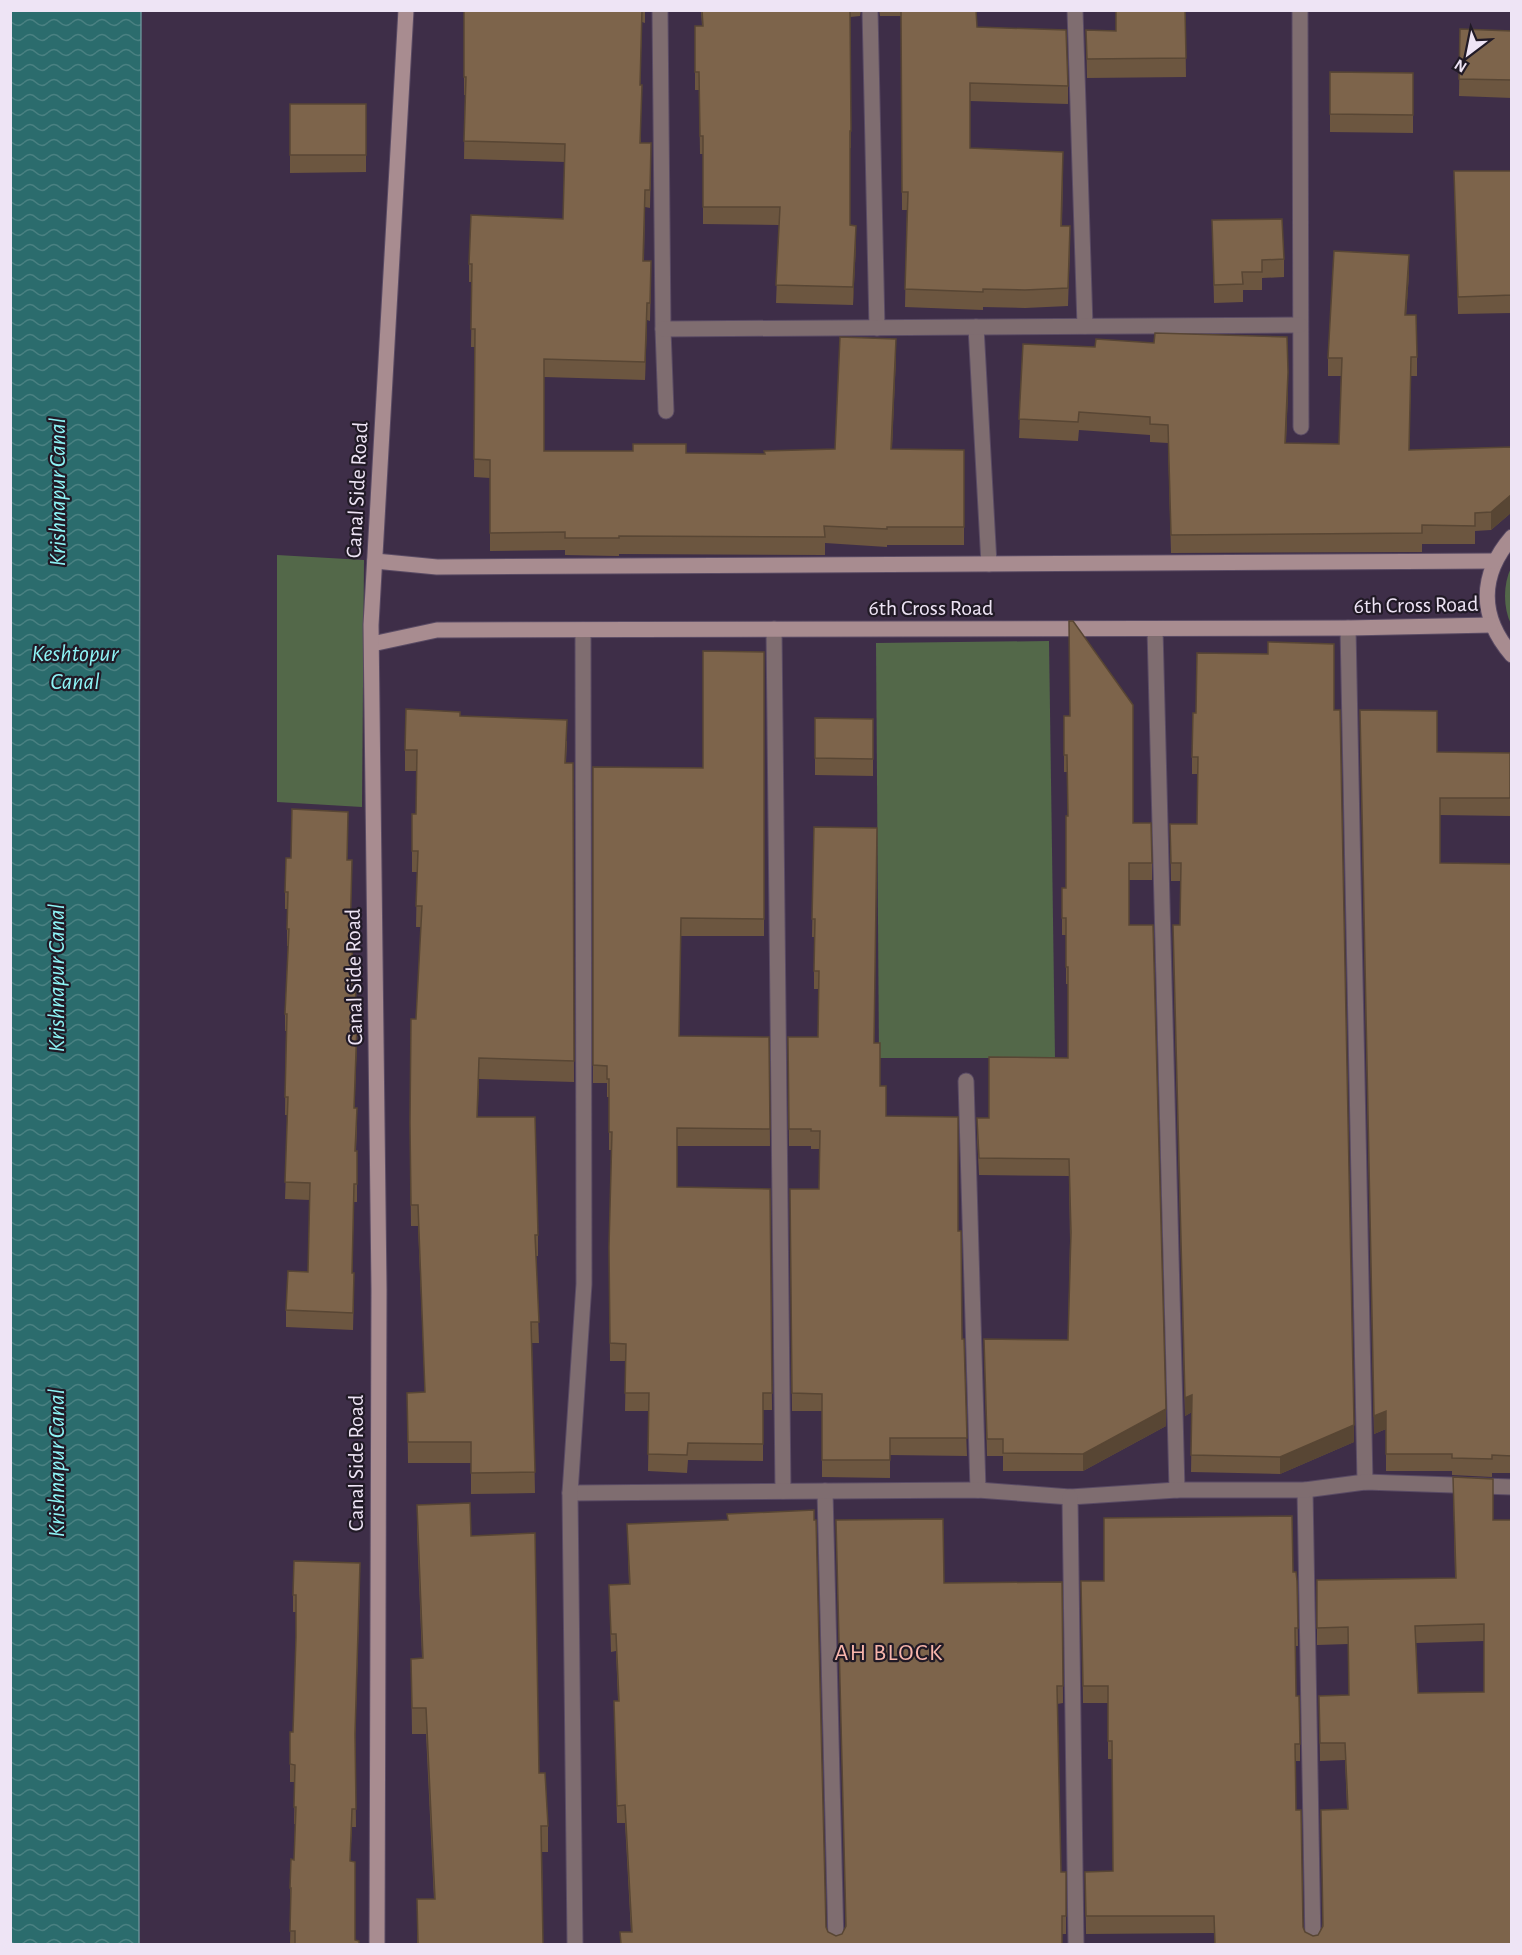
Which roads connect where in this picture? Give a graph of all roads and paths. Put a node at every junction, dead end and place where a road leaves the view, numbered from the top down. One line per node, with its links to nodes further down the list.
1 (406, 10): 14 (street, Canal Side Road)
2 (660, 10): 10 (street)
3 (870, 10): 9 (street)
4 (1075, 10): 7 (street)
5 (1300, 10): 6 (street)
6 (1300, 325): 7 (street); 12 (street)
7 (1084, 326): 8 (street)
8 (976, 327): 9 (street); 16 (street)
9 (877, 328): 10 (street)
10 (663, 329): 11 (street)
11 (666, 411)
12 (1300, 427)
13 (1512, 537): 15 (street)
14 (375, 561): 16 (street); 22 (street, Canal Side Road)
15 (1494, 561): 16 (street); 17 (street)
16 (989, 564)
17 (1491, 625): 18 (street, 6th Cross Road); 23 (street)
18 (1348, 628): 20 (street, 6th Cross Road); 25 (street)
19 (774, 629): 20 (street, 6th Cross Road); 21 (street, 6th Cross Road); 30 (street)
20 (1155, 629): 28 (street)
21 (584, 630): 22 (street, 6th Cross Road); 32 (street)
22 (372, 644): 34 (street, Canal Side Road)
23 (1512, 655)
24 (966, 1081): 27 (street)
25 (1365, 1482): 26 (street); 29 (street)
26 (1512, 1487)
27 (978, 1490): 31 (street); 33 (street)
28 (1177, 1490): 29 (street); 33 (street)
29 (1305, 1490): 38 (street)
30 (783, 1491): 31 (street); 32 (street)
31 (825, 1491): 36 (street)
32 (570, 1492): 35 (street)
33 (1070, 1497): 37 (street)
34 (377, 1944)
35 (575, 1944)
36 (836, 1944)
37 (1076, 1944)
38 (1312, 1944)

